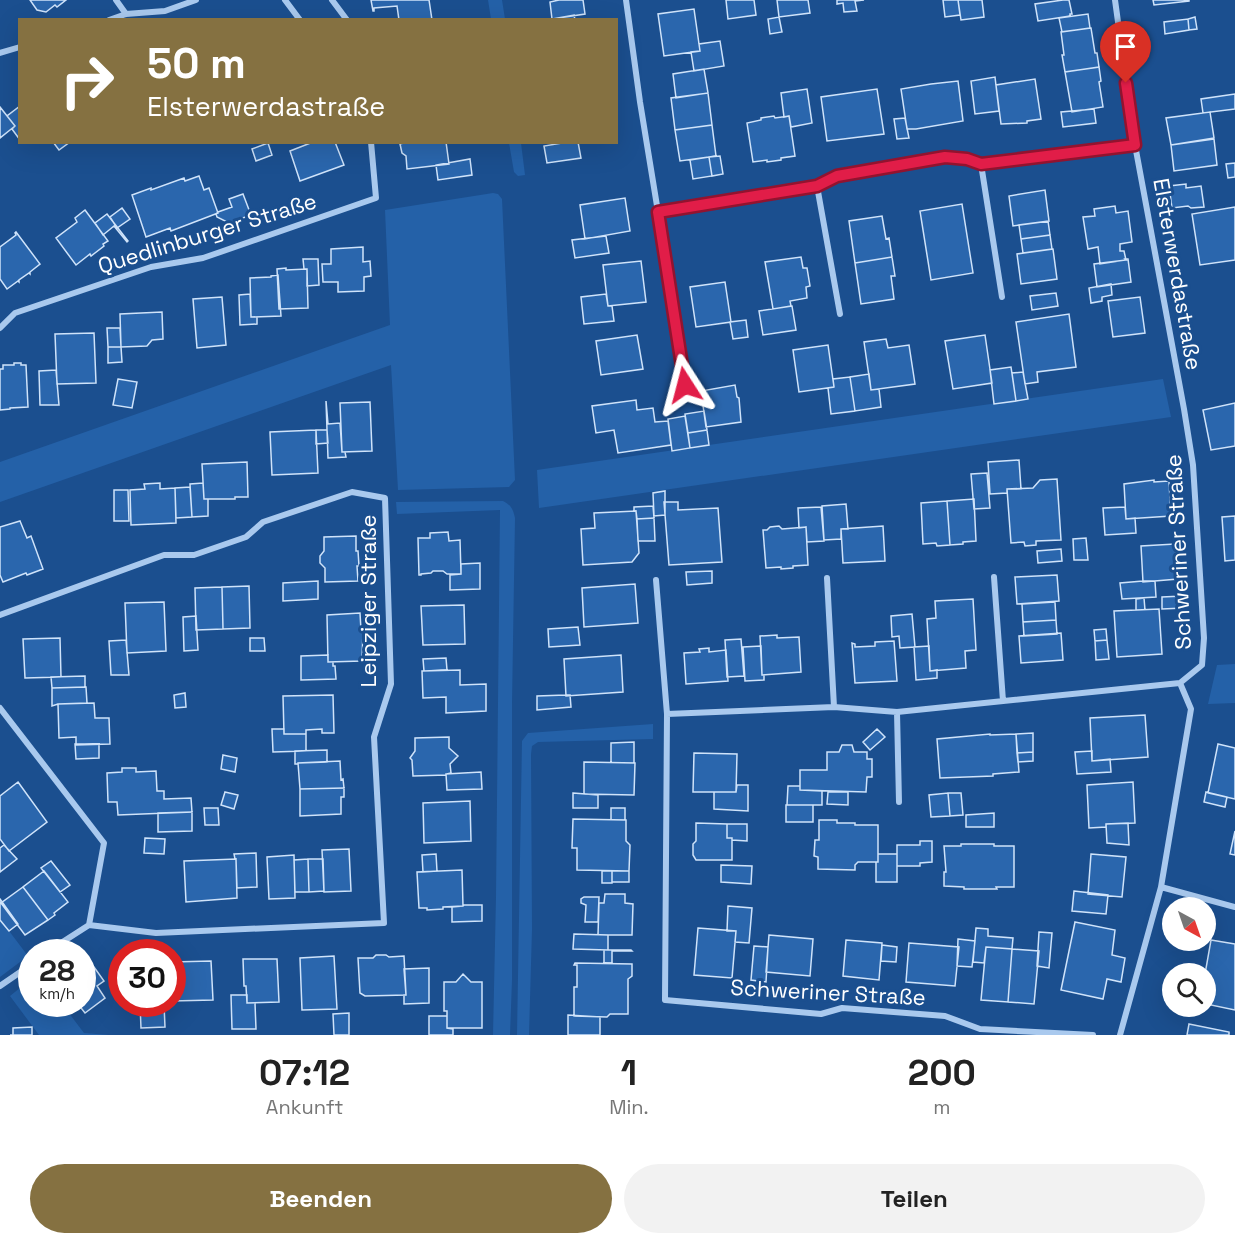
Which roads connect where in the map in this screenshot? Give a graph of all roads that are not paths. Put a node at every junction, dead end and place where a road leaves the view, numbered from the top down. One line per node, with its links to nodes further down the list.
1 (116, 0): 7 (street)
2 (196, 0): 7 (street)
3 (285, 0): 9 (street)
4 (332, 0): 10 (street)
5 (626, 0): 17 (street)
6 (1115, 0): 14 (street, Elsterwerdastraße)
7 (126, 14): 8 (street)
8 (115, 18)
9 (298, 18)
10 (346, 18)
11 (18, 48): 12 (street)
12 (0, 53)
13 (371, 144): 20 (street, Quedlinburger Straße)
14 (1135, 145): 15 (street); 22 (street, Elsterwerdastraße)
15 (981, 164): 16 (street); 18 (street)
16 (817, 186): 17 (street); 19 (street)
17 (658, 212): 21 (street)
18 (1002, 297)
19 (840, 314)
20 (0, 328)
21 (685, 385)
22 (1184, 409): 27 (street, Schweriner Straße)
23 (994, 577): 28 (street)
24 (827, 578): 29 (street)
25 (657, 580): 32 (street, Schweriner Straße)
26 (0, 615): 36 (street, Leipziger Straße)
27 (1180, 683): 28 (street, Schweriner Straße); 34 (street, Schweriner Straße)
28 (1003, 701): 31 (street, Schweriner Straße)
29 (834, 707): 31 (street, Schweriner Straße); 32 (street, Schweriner Straße)
30 (0, 708): 36 (street)
31 (897, 712): 33 (street)
32 (667, 714): 40 (street, Schweriner Straße)
33 (899, 802)
34 (1161, 887): 35 (street); 41 (street, Schweriner Straße)
35 (1235, 907)
36 (89, 925): 37 (street)
37 (67, 939)
38 (18, 974): 39 (street)
39 (0, 986)
40 (1093, 1035)
41 (1120, 1035)

